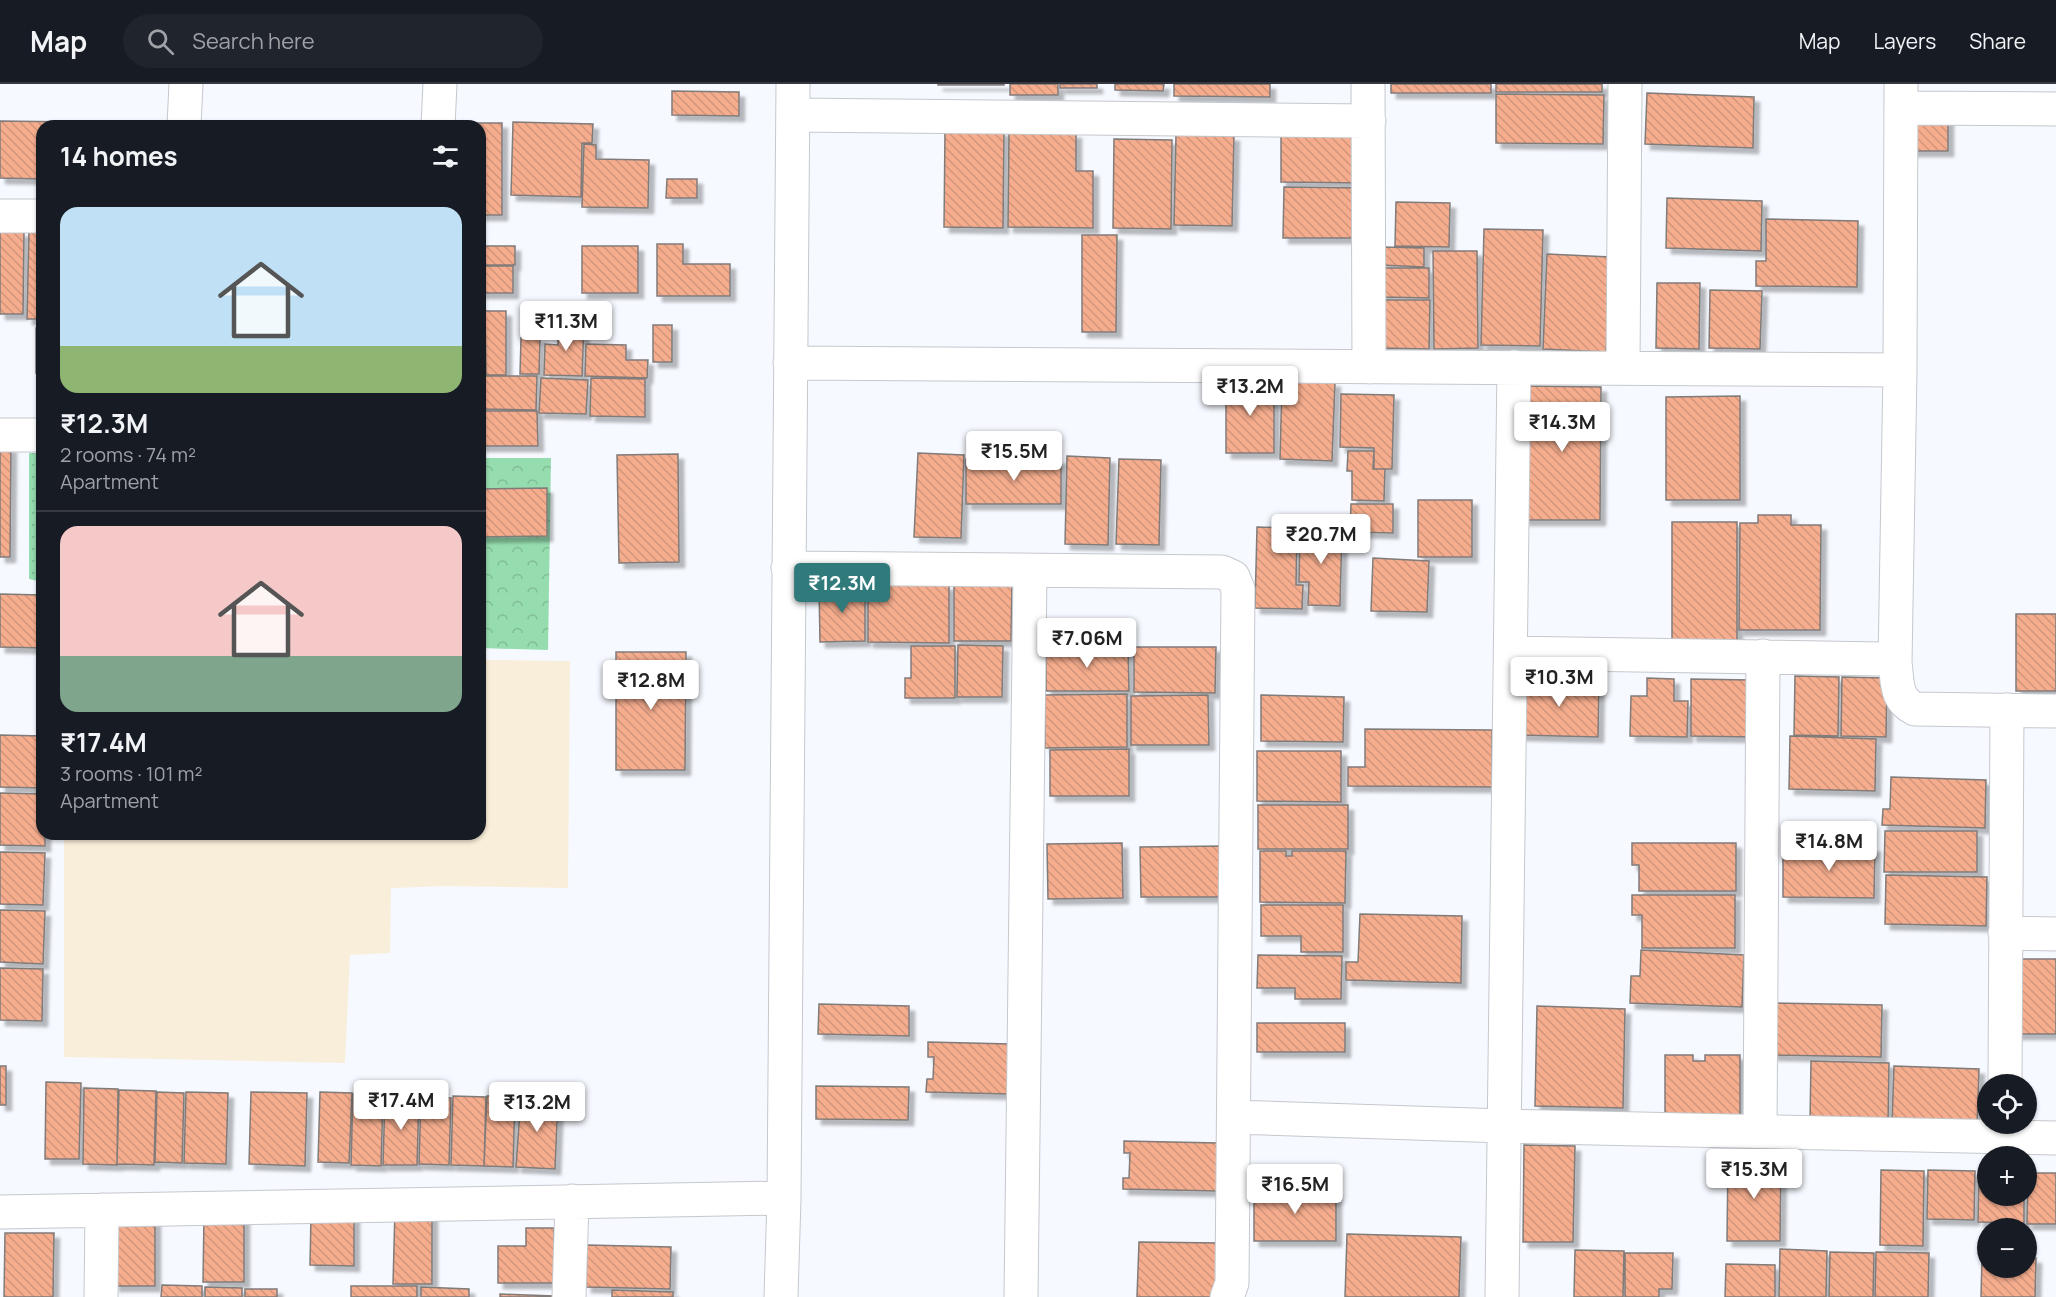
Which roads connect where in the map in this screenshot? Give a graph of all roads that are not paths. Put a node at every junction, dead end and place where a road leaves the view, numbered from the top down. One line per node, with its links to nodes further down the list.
1 (186, 84): 8 (street)
2 (440, 84): 9 (street)
3 (1368, 84): 10 (street)
4 (1625, 84): 16 (street)
5 (1901, 96): 7 (street); 17 (street)
6 (793, 99): 10 (street); 13 (street)
7 (2056, 109)
8 (184, 120)
9 (438, 120)
10 (1369, 121): 14 (street)
11 (0, 216): 12 (street)
12 (36, 216)
13 (790, 363): 14 (street); 20 (street)
14 (1369, 367): 15 (street)
15 (1514, 368): 16 (street); 22 (street)
16 (1623, 368): 17 (street)
17 (1900, 370): 24 (street)
18 (0, 435): 19 (street)
19 (36, 435)
20 (788, 568): 21 (street); 36 (street)
21 (1030, 571): 30 (street); 43 (street)
22 (1510, 653): 23 (street); 31 (street)
23 (1763, 656): 24 (street); 33 (street)
24 (1895, 663): 25 (street)
25 (2007, 710): 26 (street); 27 (street)
26 (2056, 711)
27 (2005, 933): 28 (street); 29 (street)
28 (2056, 934)
29 (2005, 1074)
30 (1234, 1117): 31 (street); 44 (street)
31 (1504, 1126): 33 (street); 45 (street)
32 (1977, 1130): 33 (street)
33 (1760, 1131)
34 (2030, 1134): 35 (street)
35 (2056, 1138)
36 (784, 1198): 37 (street); 42 (street)
37 (572, 1201): 38 (street); 41 (street)
38 (102, 1210): 39 (street); 40 (street)
39 (0, 1212)
40 (101, 1297)
41 (570, 1297)
42 (781, 1297)
43 (1020, 1297)
44 (1227, 1297)
45 (1502, 1297)

